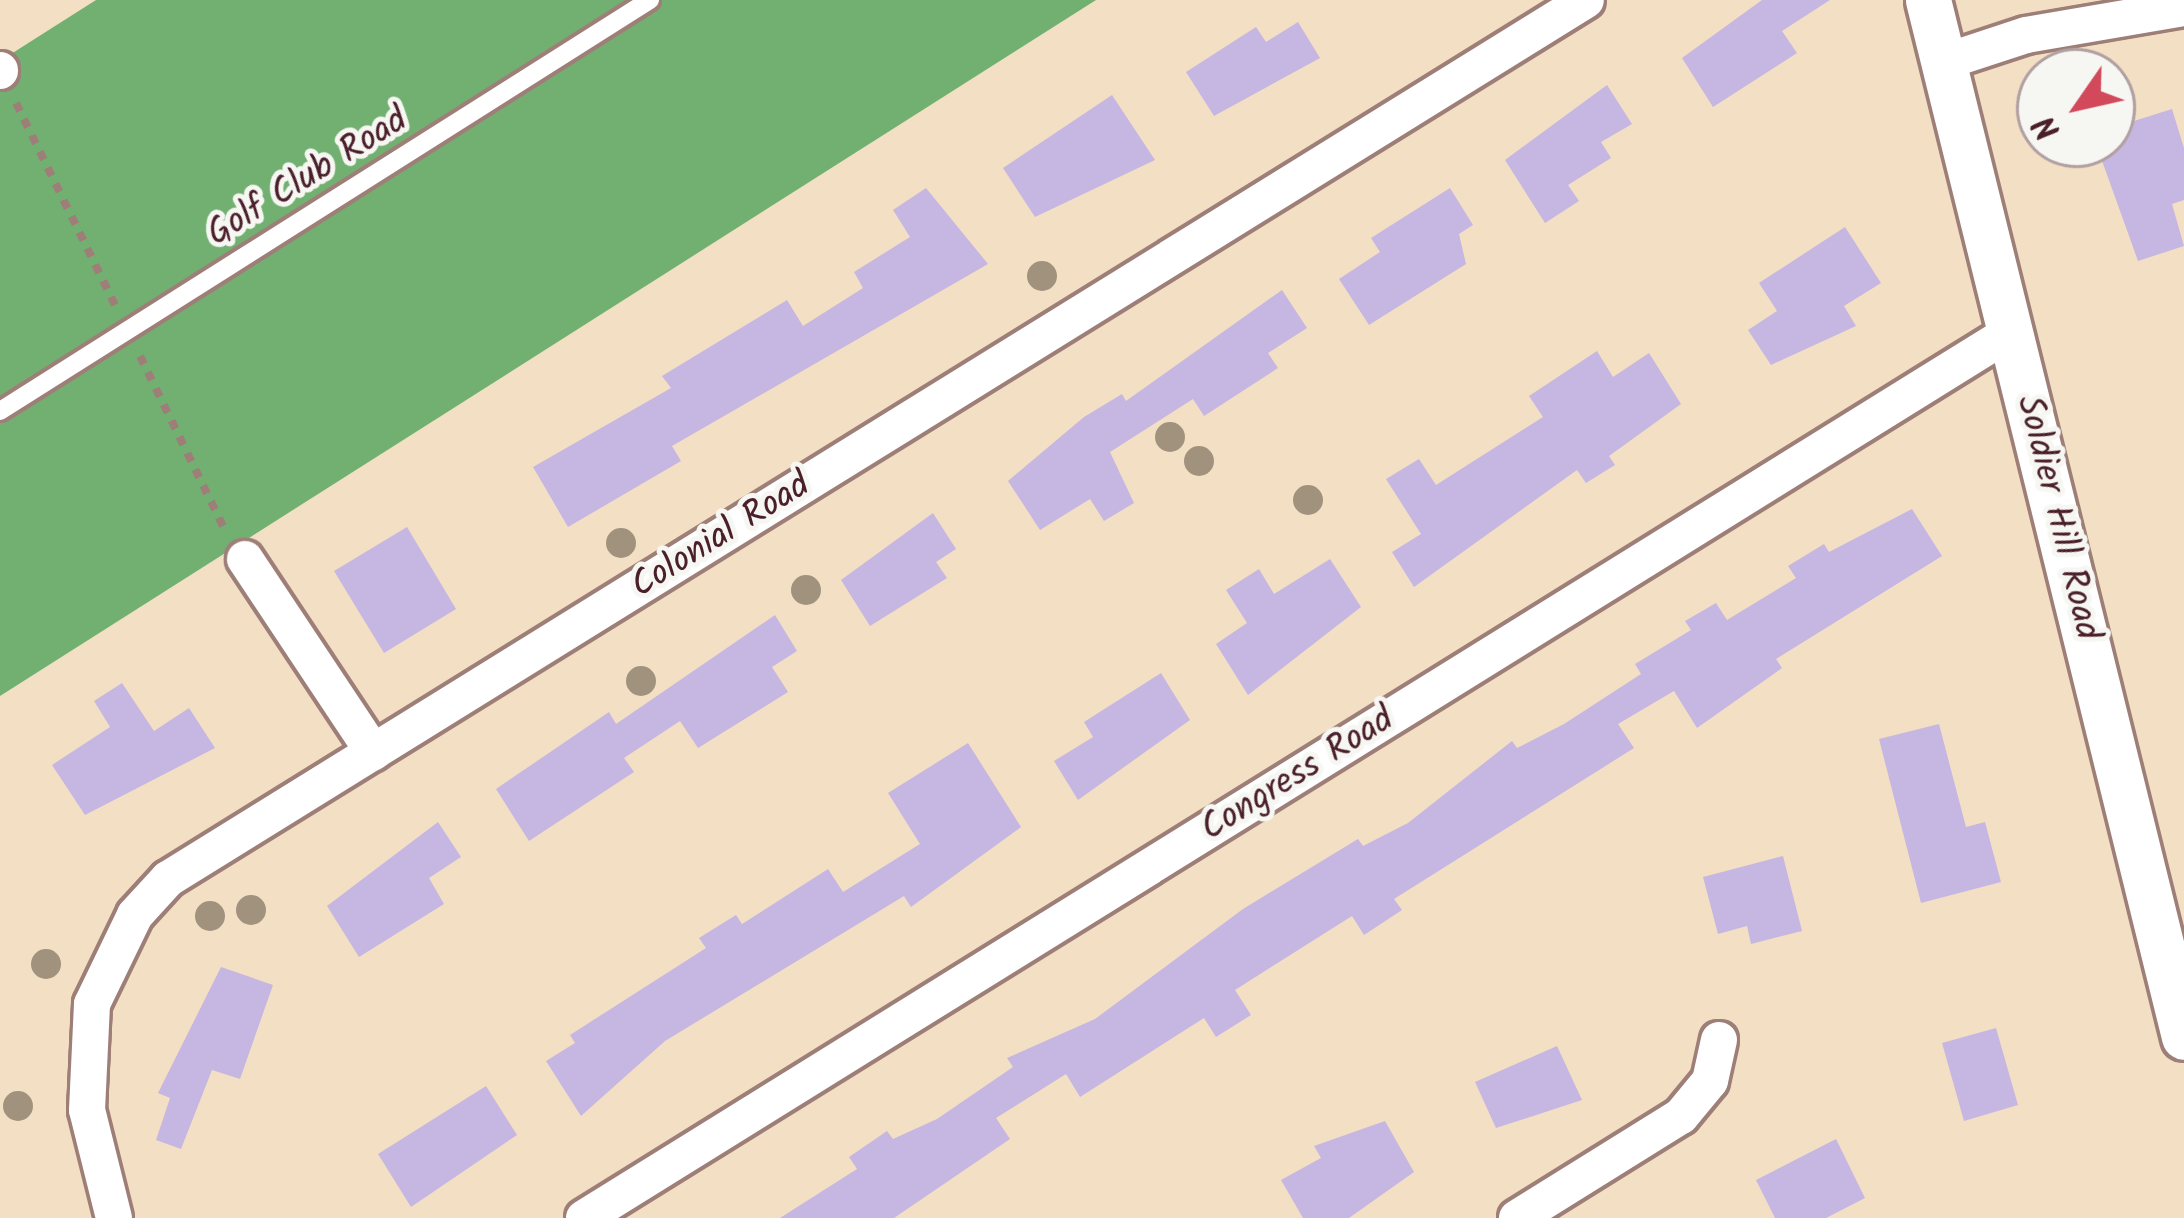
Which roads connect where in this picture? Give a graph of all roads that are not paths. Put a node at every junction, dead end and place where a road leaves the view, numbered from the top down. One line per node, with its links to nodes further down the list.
1 (650, 0): 7 (lane, Golf Club Road)
2 (1586, 0): 9 (street, Colonial Road)
3 (1928, 0): 5 (street, Soldier Hill Road)
4 (2184, 8): 5 (street)
5 (1944, 62): 6 (street, Soldier Hill Road)
6 (2012, 332): 10 (street, Soldier Hill Road); 13 (street, Congress Road)
7 (0, 411)
8 (245, 559): 9 (street)
9 (373, 752): 12 (street, Colonial Road)
10 (2184, 1037)
11 (1719, 1040): 14 (street)
12 (114, 1218)
13 (584, 1218)
14 (1516, 1218)

